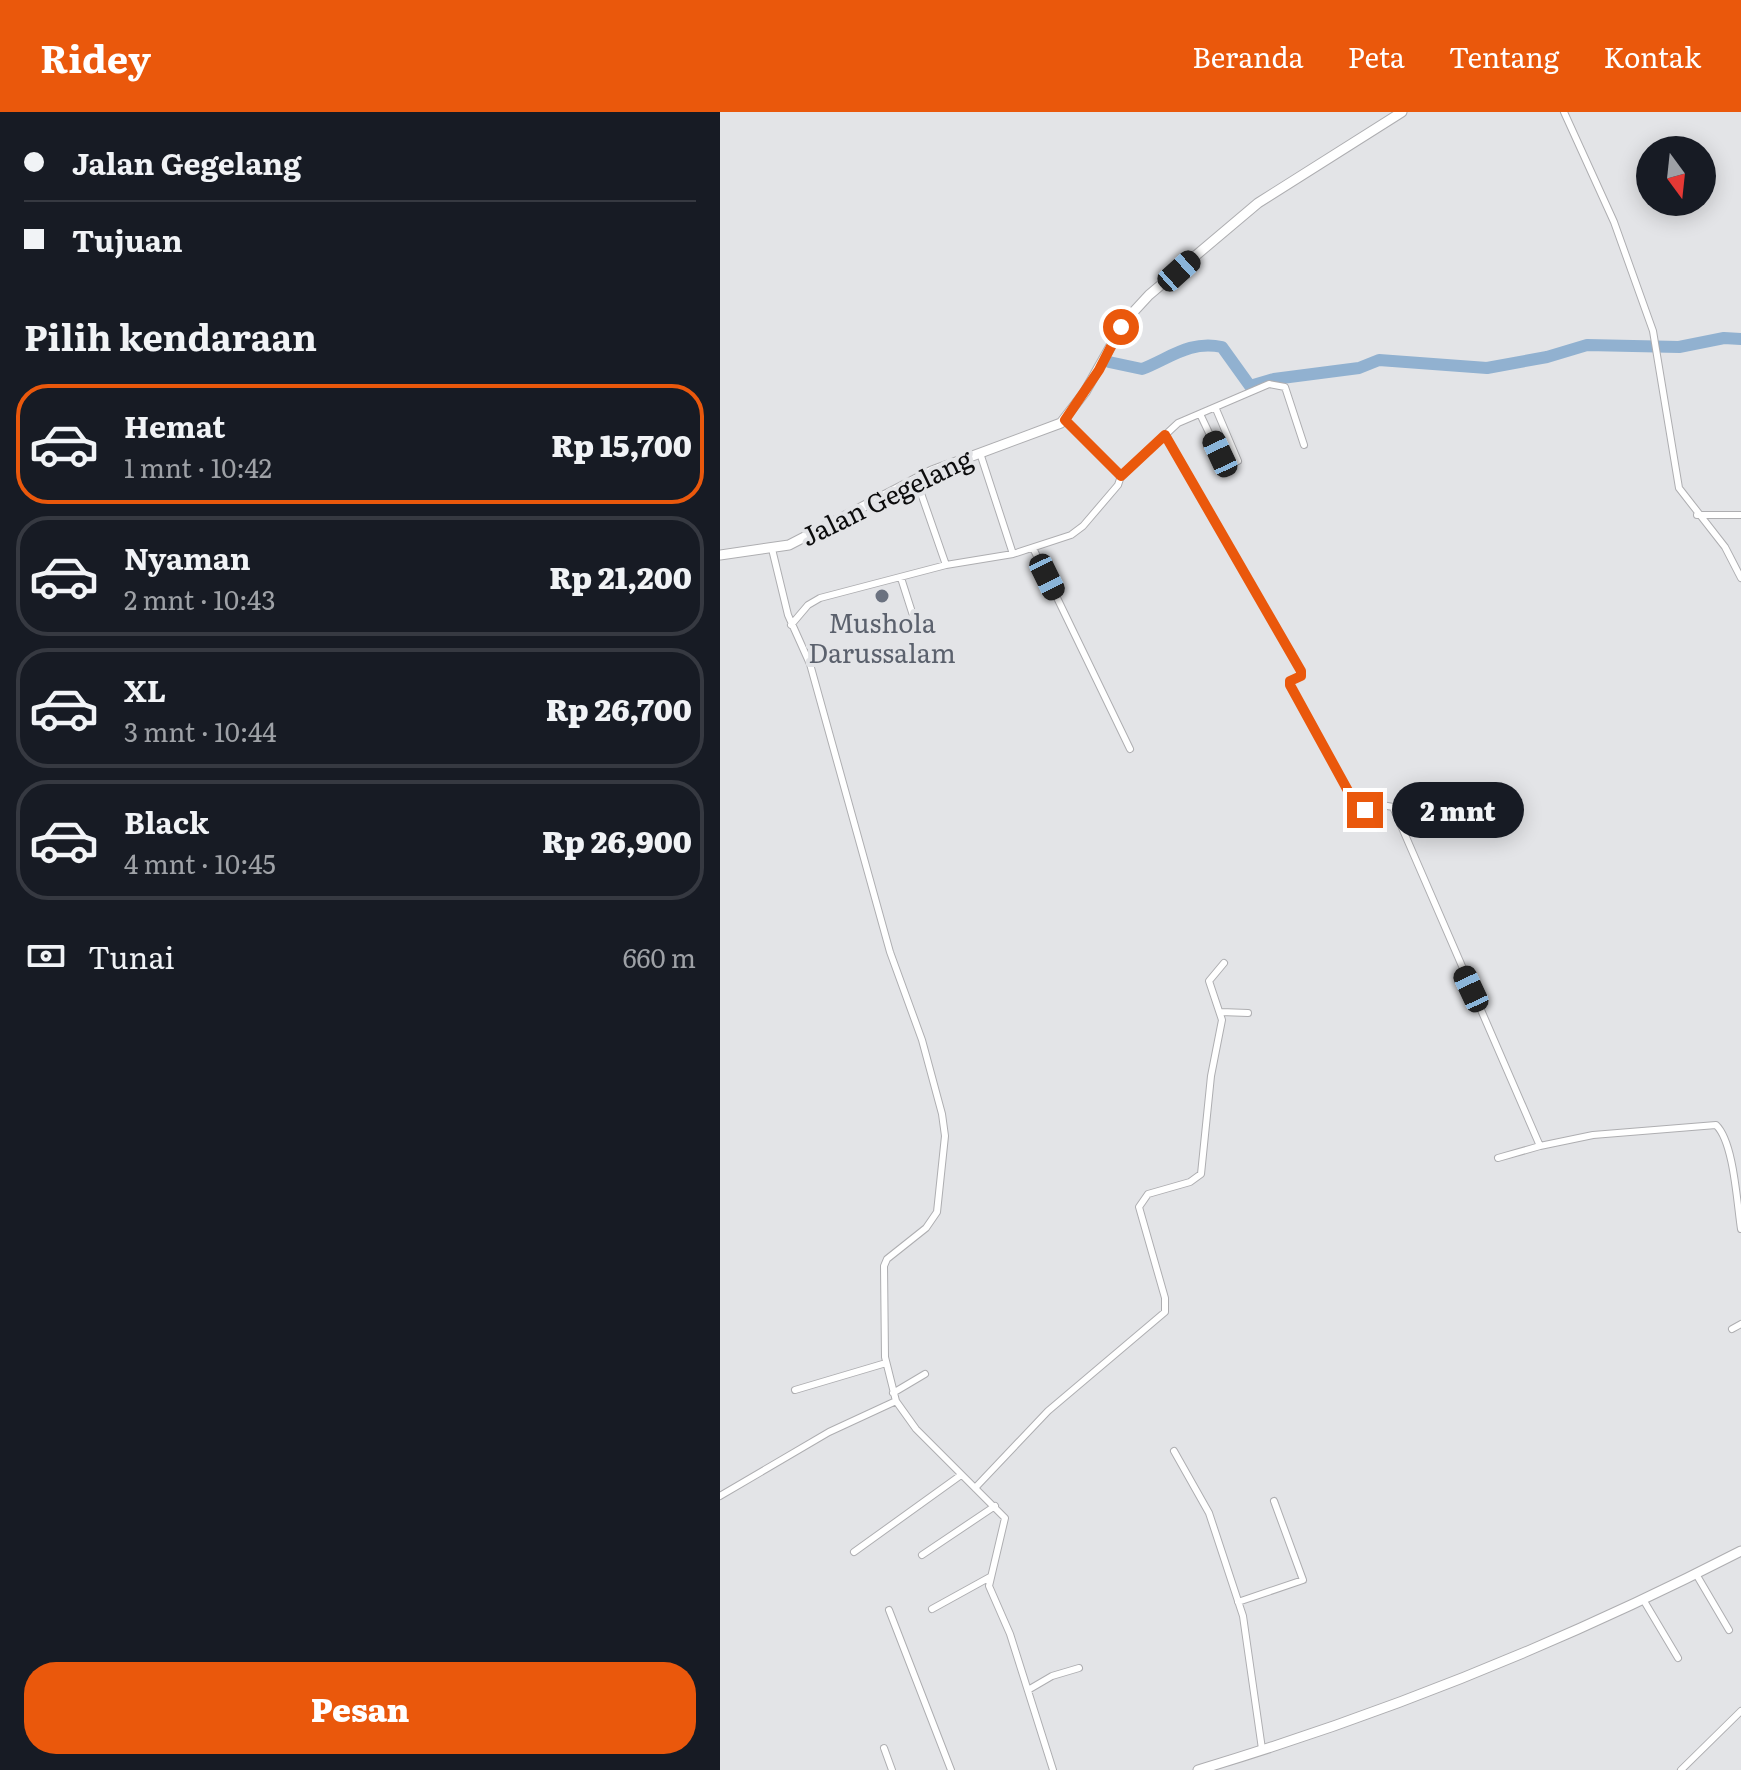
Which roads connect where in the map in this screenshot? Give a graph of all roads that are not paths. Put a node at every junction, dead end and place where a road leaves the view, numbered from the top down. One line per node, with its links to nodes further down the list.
1 (1564, 112): 13 (street)
2 (1396, 114): 5 (street)
3 (1216, 409): 4 (street); 7 (street); 9 (street)
4 (1201, 416): 6 (street); 10 (street)
5 (1065, 420): 8 (street, Jalan Gegelang); 11 (street)
6 (1165, 435): 11 (street); 28 (street)
7 (1304, 445)
8 (980, 453): 12 (street, Jalan Gegelang); 17 (street)
9 (1238, 461)
10 (1227, 471)
11 (1121, 476): 15 (street)
12 (916, 479): 16 (street, Jalan Gegelang); 19 (street)
13 (1697, 515): 14 (street); 21 (street)
14 (1741, 515)
15 (1033, 548): 17 (street); 24 (street)
16 (772, 549): 18 (street, Jalan Gegelang); 22 (street)
17 (1013, 554): 19 (street)
18 (720, 555)
19 (946, 565): 20 (street)
20 (901, 578): 22 (street); 23 (street)
21 (1741, 578)
22 (791, 625): 33 (street)
23 (917, 628)
24 (1130, 749)
25 (1224, 963): 26 (street)
26 (1221, 1012): 27 (street); 40 (street)
27 (1248, 1013)
28 (1540, 1146): 29 (street); 30 (street)
29 (1498, 1158)
30 (1741, 1229)
31 (1741, 1324): 32 (street)
32 (1732, 1329)
33 (886, 1363): 35 (street); 36 (street)
34 (925, 1374): 36 (street)
35 (795, 1390)
36 (893, 1393): 37 (street)
37 (896, 1401): 39 (street); 41 (street)
38 (1174, 1451): 50 (street)
39 (961, 1475): 40 (street); 45 (street)
40 (975, 1488): 43 (street)
41 (720, 1496)
42 (1274, 1501): 50 (street)
43 (995, 1506): 46 (street); 48 (street)
44 (1741, 1551): 47 (street)
45 (854, 1552)
46 (922, 1555)
47 (1696, 1574): 49 (street); 53 (street)
48 (990, 1577): 51 (street); 56 (street)
49 (1644, 1601): 54 (street); 59 (street)
50 (1238, 1602): 59 (street)
51 (932, 1609)
52 (889, 1610): 61 (street)
53 (1729, 1630)
54 (1678, 1658)
55 (1079, 1668): 56 (street)
56 (1028, 1690): 62 (street)
57 (1741, 1711): 64 (street)
58 (884, 1748): 60 (street)
59 (1262, 1749): 63 (street)
60 (892, 1770)
61 (951, 1770)
62 (1053, 1770)
63 (1198, 1770)
64 (1681, 1770)

